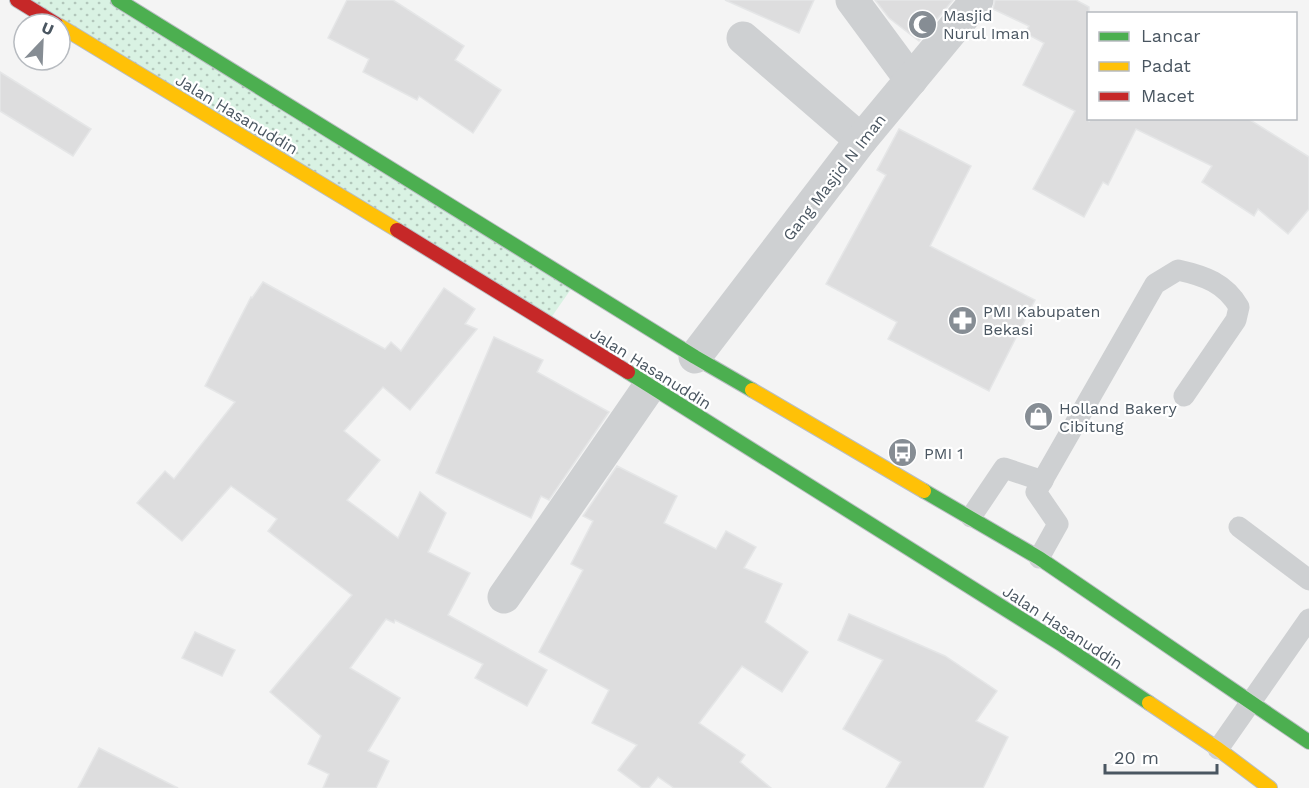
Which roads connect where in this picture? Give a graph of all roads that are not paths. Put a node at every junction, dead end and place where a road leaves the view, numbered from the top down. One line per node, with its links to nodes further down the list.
1 (16, 0): 5 (highway)
2 (118, 0): 10 (highway, Jalan Hasanuddin)
3 (852, 0): 8 (street)
4 (978, 0): 8 (street, Gang Masjid N Iman)
5 (36, 12)
6 (72, 33): 11 (highway, Jalan Hasanuddin)
7 (743, 38): 9 (street)
8 (911, 80): 9 (street, Gang Masjid N Iman)
9 (861, 140): 10 (street, Gang Masjid N Iman)
10 (695, 357): 14 (highway, Jalan Hasanuddin)
11 (649, 387): 18 (street); 22 (highway, Jalan Hasanuddin)
12 (1184, 396): 13 (lane)
13 (1043, 481): 14 (lane); 16 (lane)
14 (971, 517): 16 (highway, Jalan Hasanuddin)
15 (1239, 526): 17 (lane)
16 (1040, 558): 20 (highway, Jalan Hasanuddin)
17 (1309, 580)
18 (504, 597)
19 (1309, 619): 20 (lane)
20 (1251, 701): 21 (highway, Jalan Hasanuddin); 22 (lane)
21 (1309, 742)
22 (1218, 749): 23 (highway, Jalan Hasanuddin)
23 (1270, 788)

